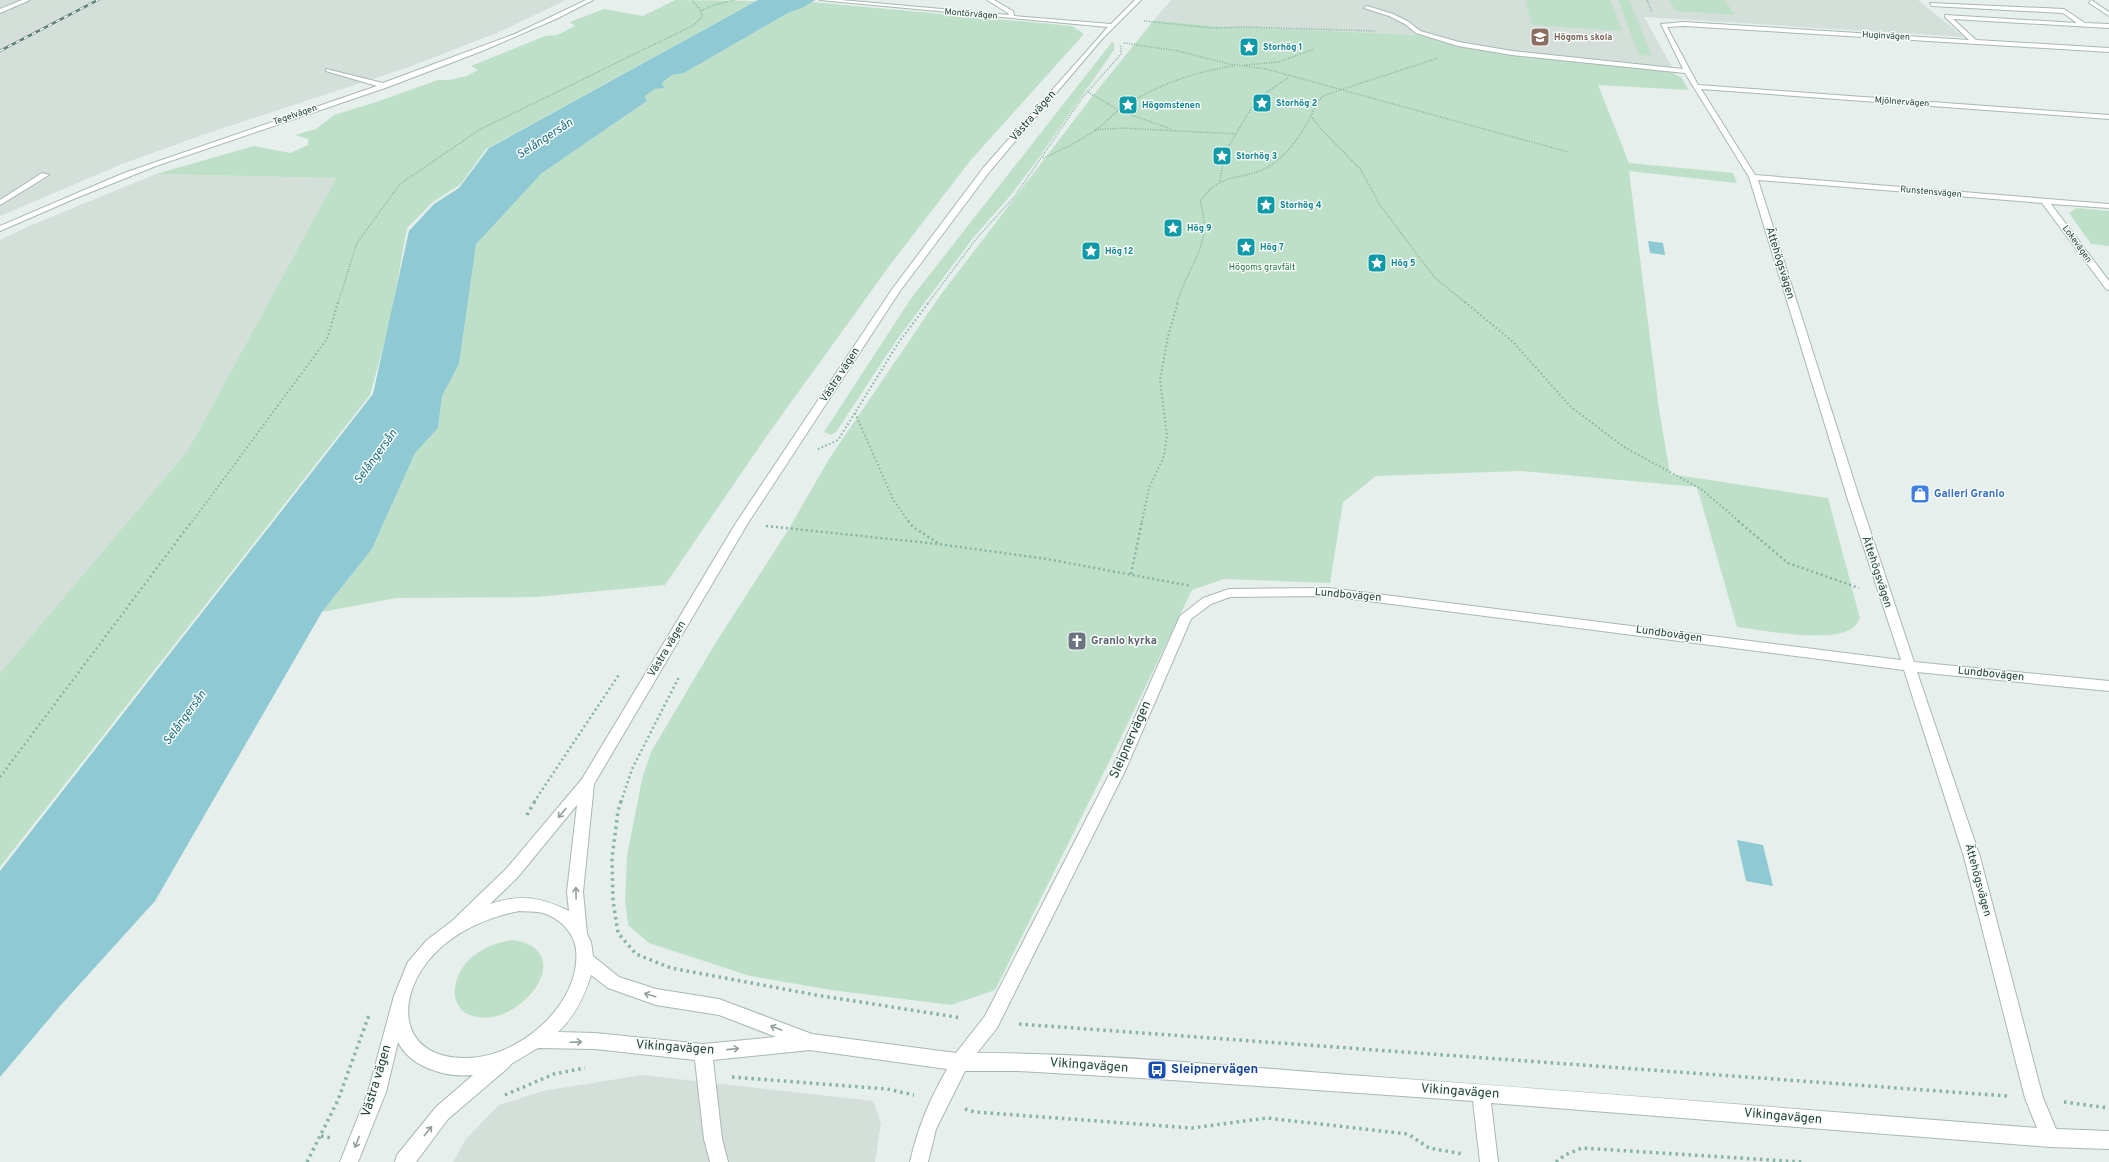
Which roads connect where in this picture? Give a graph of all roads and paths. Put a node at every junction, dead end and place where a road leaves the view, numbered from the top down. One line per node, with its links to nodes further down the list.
1 (27, 0): 13 (street)
2 (590, 0): 33 (street, Tegelvägen)
3 (692, 0): 14 (path)
4 (735, 0): 14 (path)
5 (823, 0): 8 (street, Montörvägen)
6 (990, 0): 16 (street)
7 (1138, 0): 22 (street, Västra vägen)
8 (830, 1): 16 (street, Montörvägen)
9 (1929, 2): 12 (street); 17 (street)
10 (2091, 2): 15 (street)
11 (1367, 8): 24 (street)
12 (2014, 8): 19 (street); 21 (street)
13 (0, 11)
14 (701, 11): 63 (path)
15 (2109, 14)
16 (1012, 17): 22 (street, Montörvägen)
17 (1948, 17): 19 (street); 25 (street)
18 (1140, 20): 24 (path)
19 (2033, 22): 21 (street)
20 (1663, 25): 25 (street, Huginvägen); 31 (street, Ättehögsvägen)
21 (2085, 25): 23 (street)
22 (1113, 26): 64 (street, Västra vägen)
23 (2109, 26)
24 (1418, 32): 31 (street)
25 (1974, 41): 27 (street, Huginvägen)
26 (1314, 50): 29 (path)
27 (2109, 50)
28 (1440, 58): 35 (path)
29 (1240, 65): 32 (path); 36 (path); 37 (path)
30 (328, 70): 33 (street)
31 (1687, 71): 34 (street, Ättehögsvägen)
32 (1289, 76): 35 (path); 42 (path)
33 (386, 86): 51 (street, Tegelvägen)
34 (1696, 87): 39 (street, Mjölnervägen); 46 (street, Ättehögsvägen)
35 (1344, 89): 38 (path); 43 (path)
36 (1088, 92): 37 (path); 44 (path)
37 (1120, 111): 40 (path); 41 (path)
38 (1311, 116): 47 (path); 59 (path)
39 (2109, 116)
40 (1095, 130): 41 (path); 44 (path)
41 (1176, 130): 42 (path)
42 (1236, 134): 47 (path)
43 (1568, 152)
44 (1042, 158): 53 (path)
45 (45, 175): 49 (street)
46 (1753, 177): 48 (street, Runstensvägen); 59 (street, Ättehögsvägen)
47 (1220, 181): 57 (path)
48 (2045, 201): 50 (street, Runstensvägen); 52 (street, Lokevägen)
49 (0, 203)
50 (2109, 206)
51 (0, 229)
52 (2109, 287)
53 (856, 413): 54 (path); 56 (path)
54 (815, 449)
55 (762, 533): 56 (path)
56 (938, 544): 57 (path)
57 (1131, 574): 58 (path)
58 (1229, 593): 60 (street, Lundbovägen); 69 (street, Sleipnervägen)
59 (1885, 596): 60 (street, Ättehögsvägen)
60 (1908, 666): 62 (street, Lundbovägen); 79 (street, Ättehögsvägen)
61 (681, 674): 69 (path)
62 (2109, 686)
63 (0, 777)
64 (587, 783): 65 (street, Västra vägen, one-way to 65); 66 (street, Västra vägen, one-way to 64)
65 (459, 924): 66 (street); 68 (street)
66 (580, 932): 67 (street, Västra vägen)
67 (586, 960): 70 (street); 71 (street, Vikingavägen, one-way to 67)
68 (401, 998): 73 (street); 85 (street, Västra vägen, one-way to 85)
69 (992, 1022): 74 (street, Sleipnervägen); 79 (path)
70 (537, 1040): 72 (street, Vikingavägen, one-way to 72); 73 (street)
71 (812, 1042): 72 (street, Vikingavägen, one-way to 71); 74 (street, Vikingavägen)
72 (703, 1052): 76 (street)
73 (506, 1057): 86 (street, one-way to 73)
74 (960, 1062): 77 (street, Vikingavägen); 80 (street, Sleipnervägen)
75 (592, 1068): 78 (path)
76 (706, 1075): 80 (path); 87 (street)
77 (1480, 1093): 82 (street, Vikingavägen); 84 (street)
78 (502, 1096)
79 (2034, 1098): 81 (path); 82 (street, Ättehögsvägen)
80 (938, 1101): 84 (path); 88 (street, Sleipnervägen)
81 (2109, 1108)
82 (2050, 1138): 83 (street, Vikingavägen)
83 (2109, 1140)
84 (1489, 1161)
85 (349, 1162)
86 (404, 1162)
87 (719, 1162)
88 (919, 1162)
89 (1556, 1162): 90 (path)
90 (1802, 1162)

